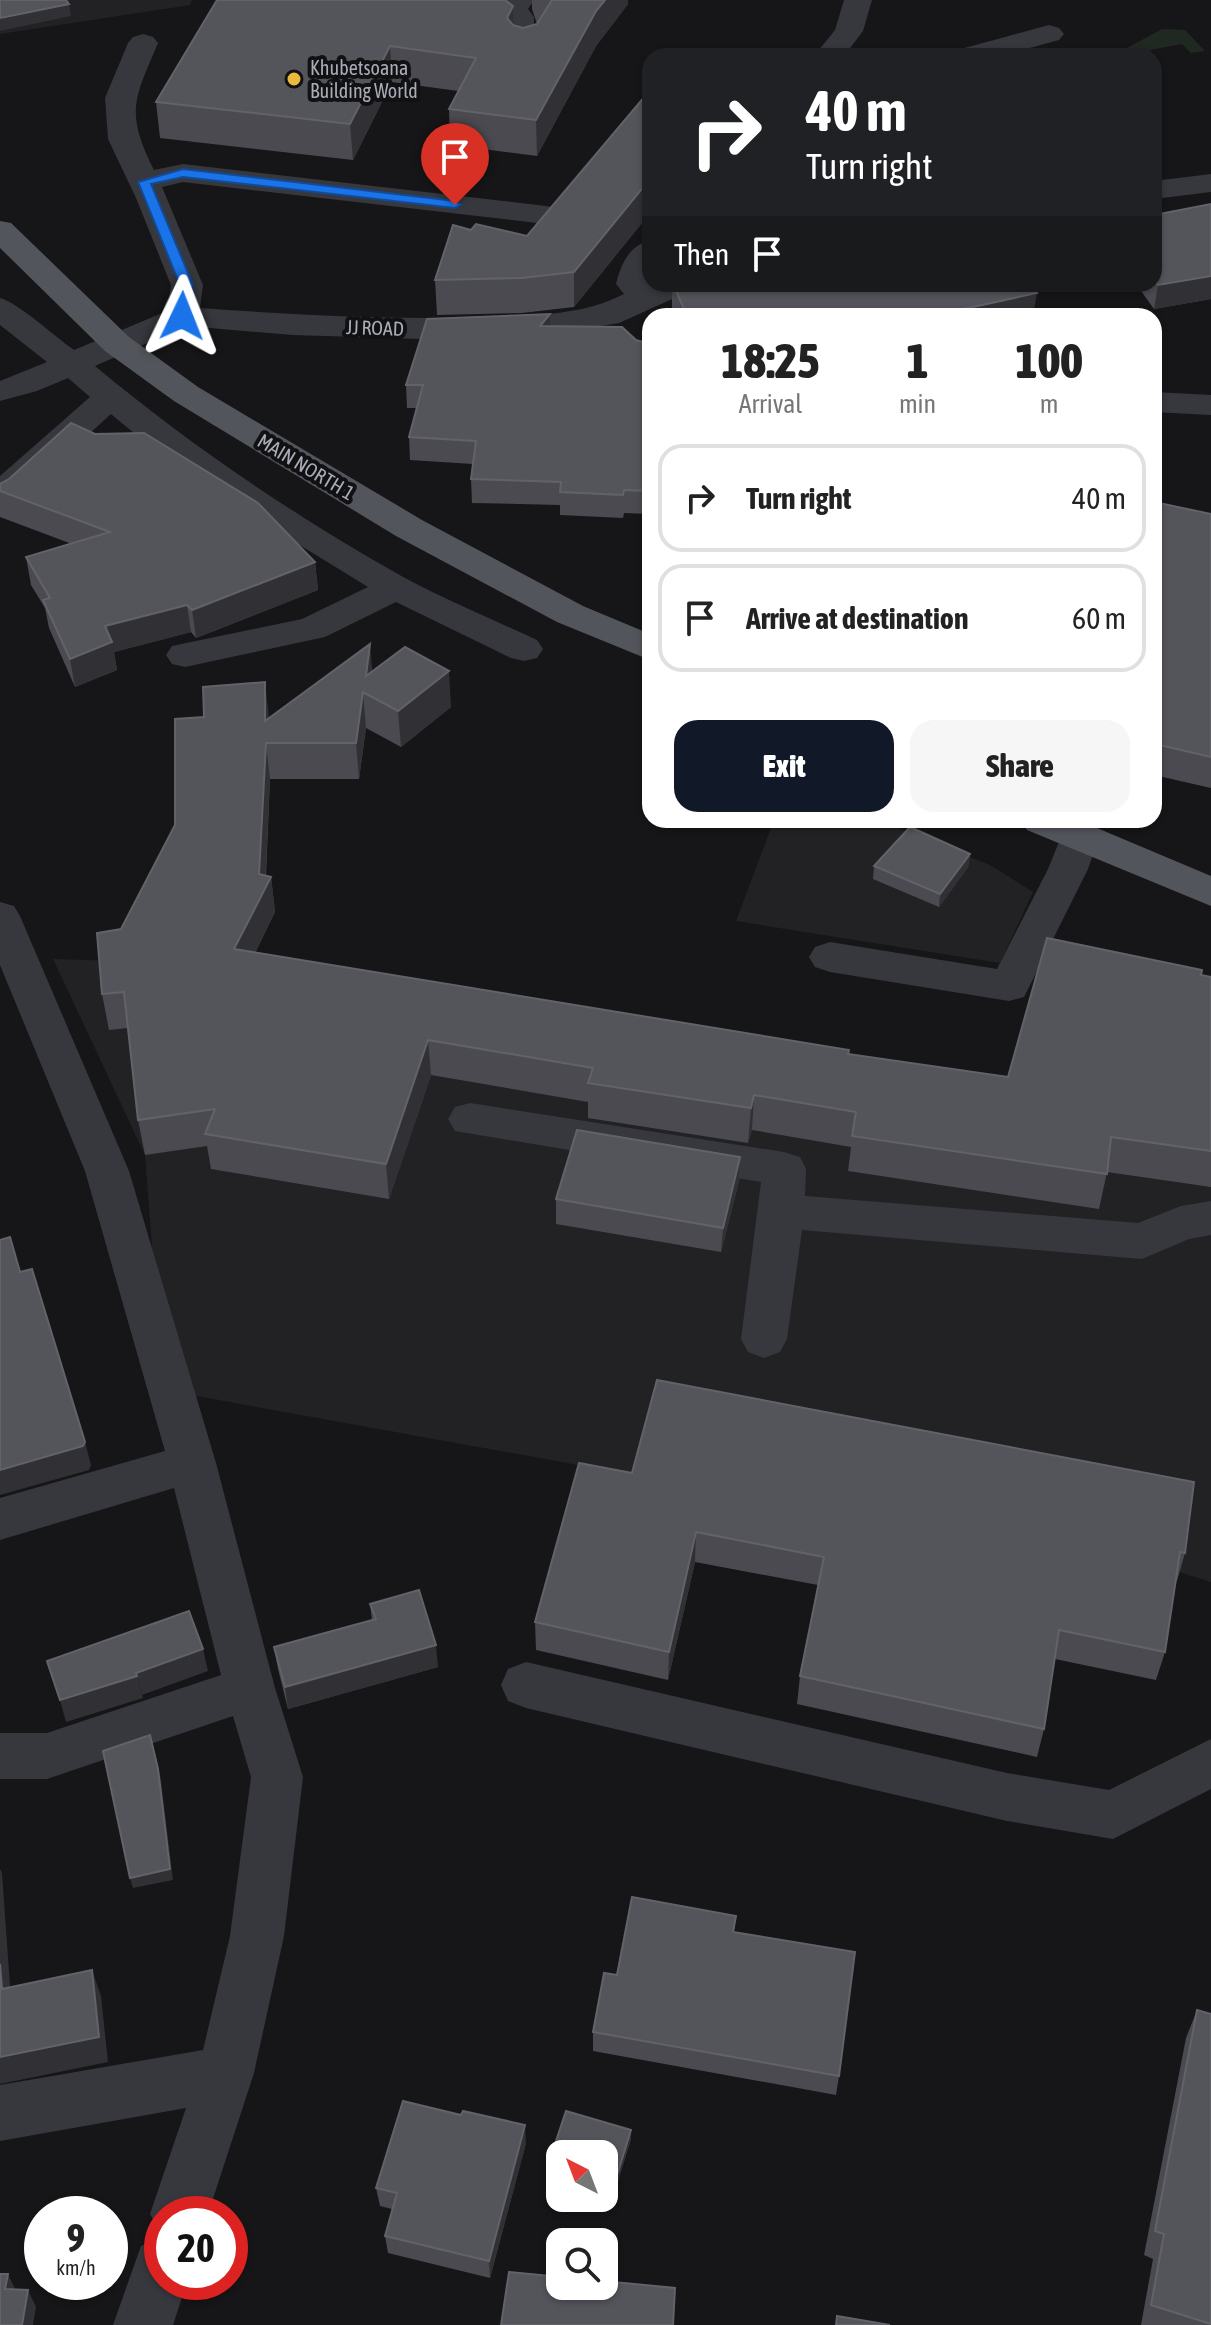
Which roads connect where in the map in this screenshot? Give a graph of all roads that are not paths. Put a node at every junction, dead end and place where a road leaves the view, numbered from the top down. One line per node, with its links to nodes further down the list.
1 (520, 0): 7 (street)
2 (858, 0): 5 (street)
3 (1049, 34): 6 (street)
4 (143, 43): 8 (street)
5 (835, 48)
6 (997, 48)
7 (525, 52)
8 (144, 182): 11 (street); 17 (street)
9 (1210, 185): 10 (street)
10 (1162, 189)
11 (546, 215)
12 (0, 230): 18 (main road, MAIN NORTH 1)
13 (642, 259): 15 (street)
14 (657, 292): 15 (street, JJ ROAD)
15 (644, 297): 17 (street, JJ ROAD)
16 (0, 308): 19 (street)
17 (182, 316): 18 (street, JJ ROAD)
18 (117, 344): 19 (street, JJ ROAD); 26 (main road, MAIN NORTH 1)
19 (72, 364): 20 (street, JJ ROAD); 21 (street)
20 (0, 391)
21 (109, 398): 24 (street); 25 (street)
22 (1162, 402): 23 (street)
23 (1211, 405)
24 (0, 496)
25 (394, 587): 27 (street); 28 (street)
26 (642, 645)
27 (524, 649)
28 (185, 655)
29 (1059, 828): 30 (main road)
30 (1079, 837): 31 (main road); 33 (street)
31 (1211, 892)
32 (0, 916): 38 (street)
33 (830, 957)
34 (470, 1119): 35 (street)
35 (782, 1211): 36 (street); 37 (street)
36 (1211, 1218)
37 (764, 1339)
38 (192, 1463): 39 (street); 41 (street)
39 (0, 1519)
40 (526, 1685): 43 (street)
41 (250, 1688): 42 (street); 44 (street)
42 (0, 1756)
43 (1211, 1763)
44 (226, 2073): 45 (street); 46 (street)
45 (0, 2113)
46 (185, 2196)
47 (151, 2300): 48 (street)
48 (143, 2325)

